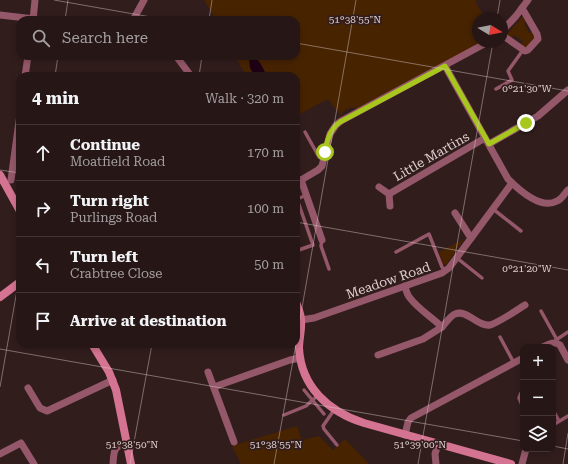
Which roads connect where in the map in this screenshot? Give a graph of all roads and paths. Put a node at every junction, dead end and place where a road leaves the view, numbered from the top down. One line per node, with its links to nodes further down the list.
1 (36, 0): 6 (street)
2 (144, 0): 7 (street)
3 (528, 0): 4 (street)
4 (522, 8): 9 (street); 12 (street)
5 (0, 15): 8 (street)
6 (34, 16)
7 (135, 16)
8 (16, 17)
9 (508, 24)
10 (508, 39): 12 (street)
11 (477, 48): 15 (street)
12 (523, 50): 18 (lane)
13 (27, 60): 16 (street)
14 (179, 60): 17 (street)
15 (445, 66): 21 (street); 23 (street)
16 (26, 72)
17 (188, 72)
18 (496, 89)
19 (568, 90): 21 (street, Little Martins)
20 (305, 132): 23 (lane)
21 (487, 141): 27 (street); 31 (street, Little Martins)
22 (16, 147): 25 (street)
23 (324, 161): 26 (street)
24 (0, 175): 33 (street)
25 (12, 180)
26 (300, 181)
27 (512, 183): 30 (street); 37 (street, Meadow Road)
28 (300, 184): 32 (street)
29 (379, 187): 31 (street, Little Martins)
30 (568, 190)
31 (389, 194): 35 (street, Little Martins)
32 (307, 195): 34 (lane); 41 (street)
33 (16, 197)
34 (300, 198)
35 (390, 206)
36 (300, 208): 42 (lane)
37 (493, 209): 39 (lane); 40 (street, Meadow Road)
38 (455, 213): 40 (street)
39 (521, 231)
40 (471, 238): 44 (street, Meadow Road)
41 (322, 240): 45 (lane)
42 (300, 250)
43 (396, 252): 46 (lane)
44 (456, 258): 46 (street, Meadow Road); 47 (lane)
45 (329, 269)
46 (445, 271): 49 (street, Meadow Road)
47 (482, 278)
48 (16, 285): 50 (street)
49 (405, 286): 54 (street, Meadow Road); 55 (street)
50 (0, 296)
51 (525, 305): 55 (street)
52 (541, 311): 59 (lane)
53 (300, 316): 54 (street)
54 (301, 320): 56 (street)
55 (442, 327): 63 (street)
56 (300, 329)
57 (568, 332): 59 (lane)
58 (500, 337): 67 (lane)
59 (556, 341): 60 (street); 66 (street)
60 (549, 344)
61 (95, 348): 69 (street)
62 (300, 348): 64 (street)
63 (378, 355)
64 (300, 358): 70 (street); 73 (street)
65 (520, 360): 67 (street)
66 (568, 360)
67 (514, 363): 81 (street)
68 (208, 372): 70 (street)
69 (113, 380): 71 (street); 83 (street)
70 (214, 387): 82 (street)
71 (28, 388)
72 (304, 390): 73 (lane)
73 (315, 398): 74 (street); 75 (lane); 76 (lane)
74 (334, 410): 81 (street); 84 (lane)
75 (284, 414)
76 (324, 414)
77 (556, 416): 79 (lane)
78 (568, 416): 79 (lane)
79 (559, 422): 80 (lane)
80 (556, 424)
81 (405, 434): 85 (street)
82 (234, 442)
83 (126, 443): 89 (street); 90 (street)
84 (338, 444)
85 (438, 444): 91 (street); 92 (street)
86 (525, 452): 93 (street)
87 (0, 454): 88 (street)
88 (34, 464)
89 (113, 464)
90 (131, 464)
91 (436, 464)
92 (511, 464)
93 (522, 464)

